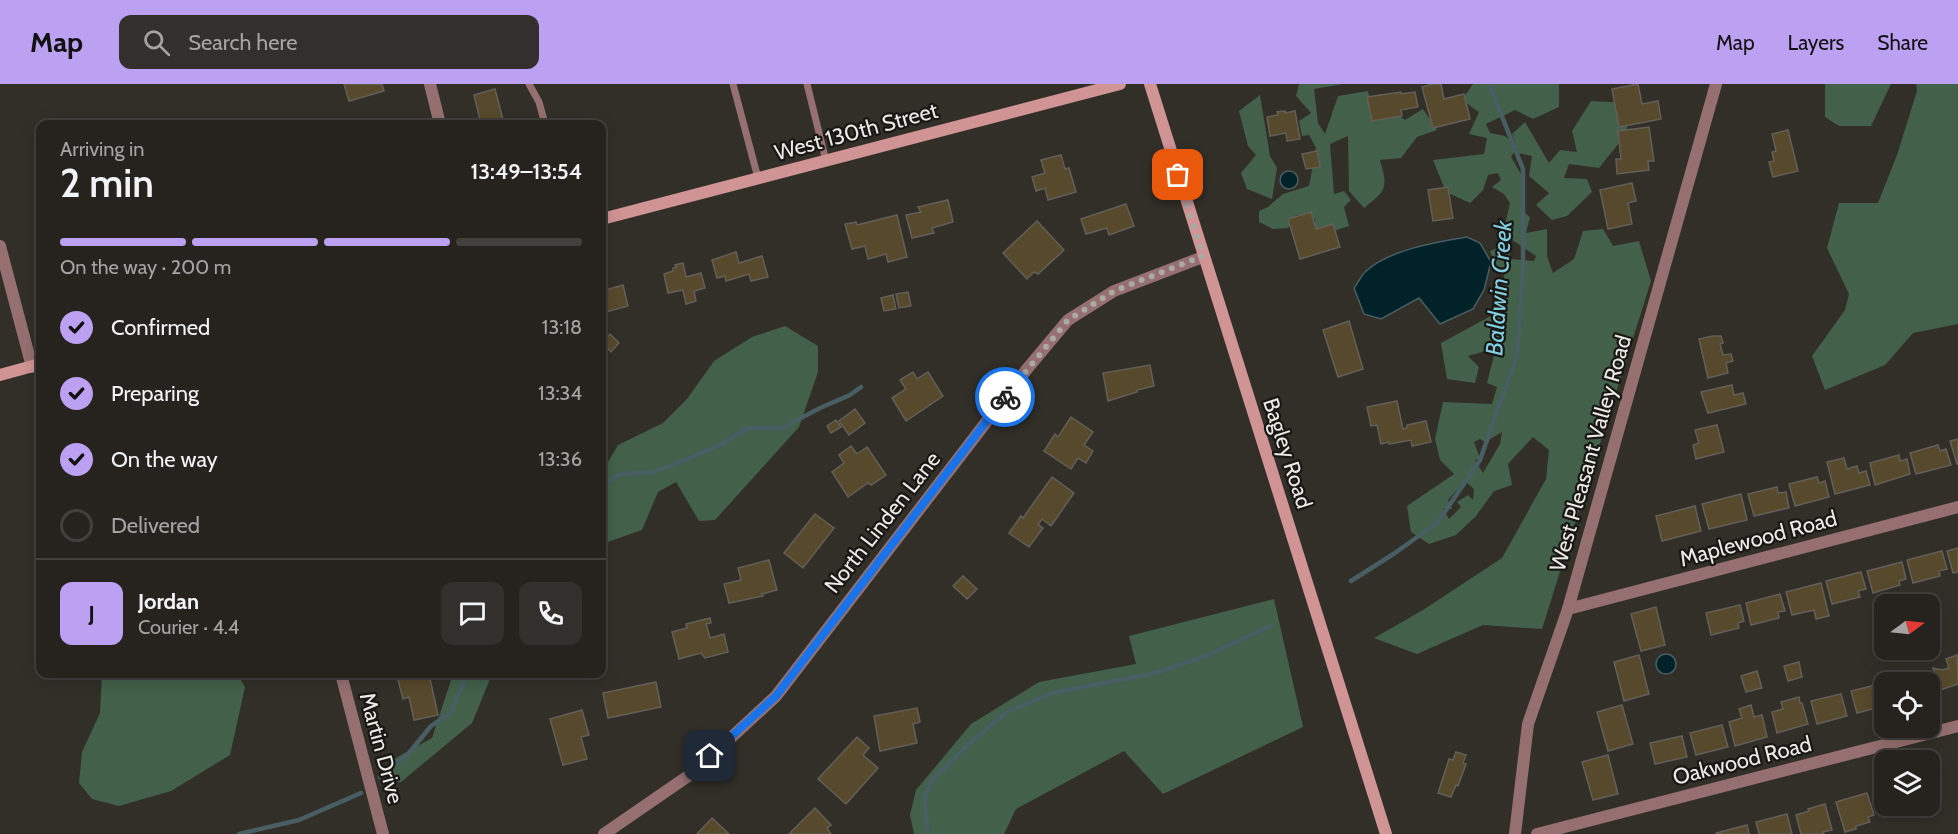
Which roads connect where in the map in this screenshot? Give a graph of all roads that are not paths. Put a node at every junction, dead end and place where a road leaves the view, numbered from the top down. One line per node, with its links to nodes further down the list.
1 (430, 84): 8 (street)
2 (529, 84): 9 (lane)
3 (733, 84): 11 (lane)
4 (807, 84): 10 (lane)
5 (1120, 84): 10 (main road, West 130th Street)
6 (1150, 84): 14 (main road, Bagley Road)
7 (1716, 84): 18 (street, West Pleasant Valley Road)
8 (439, 120)
9 (544, 120)
10 (826, 161): 11 (main road, West 130th Street)
11 (758, 178): 12 (main road, West 130th Street)
12 (606, 218)
13 (0, 246): 15 (street)
14 (1203, 256): 22 (street, North Linden Lane); 23 (main road, Bagley Road)
15 (36, 365): 16 (main road)
16 (0, 375)
17 (1958, 507): 18 (street, Maplewood Road)
18 (1568, 609): 24 (street, West Pleasant Valley Road)
19 (342, 678): 21 (street, Martin Drive)
20 (1958, 726): 25 (street, Oakwood Road)
21 (383, 834)
22 (604, 834)
23 (1386, 834)
24 (1515, 834)
25 (1537, 834)

